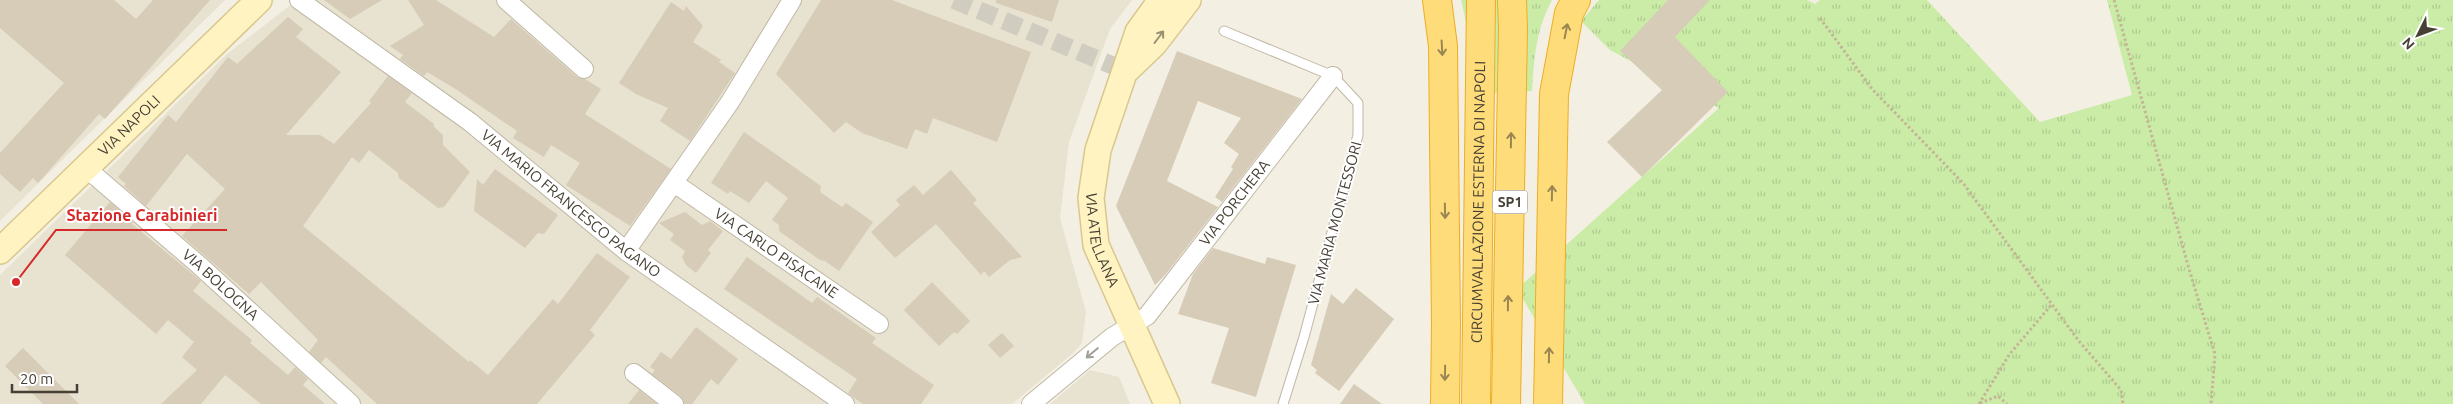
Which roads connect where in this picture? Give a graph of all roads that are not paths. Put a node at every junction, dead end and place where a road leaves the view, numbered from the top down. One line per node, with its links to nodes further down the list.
1 (259, 0): 15 (main road, VIA NAPOLI)
2 (299, 0): 18 (street, VIA MARIO FRANCESCO PAGANO)
3 (506, 0): 12 (street)
4 (792, 0): 16 (street)
5 (1161, 0): 13 (main road, VIA ATELLANA)
6 (1188, 0): 13 (main road, VIA ATELLANA, one-way to 6)
7 (1437, 0): 28 (highway, one-way to 28)
8 (1481, 0): 29 (highway, CIRCUMVALLAZIONE ESTERNA DI NAPOLI / SP1)
9 (1512, 0): 30 (highway, CIRCUMVALLAZIONE ESTERNA DI NAPOLI / SP1, one-way to 9)
10 (1576, 0): 31 (highway, one-way to 10)
11 (1224, 31): 14 (lane, VIA MARIA MONTESSORI)
12 (584, 68)
13 (1126, 71): 20 (main road, VIA ATELLANA)
14 (1333, 76): 20 (street, VIA PORCHERA); 27 (lane, VIA MARIA MONTESSORI)
15 (86, 168): 17 (main road, VIA NAPOLI); 22 (street, VIA BOLOGNA)
16 (674, 183): 18 (street); 19 (street, VIA CARLO PISACANE)
17 (0, 251)
18 (626, 251): 24 (street, VIA MARIO FRANCESCO PAGANO)
19 (879, 324)
20 (1131, 324): 25 (street, VIA PORCHERA, one-way to 25); 26 (main road, VIA ATELLANA)
21 (634, 373): 23 (street)
22 (351, 404)
23 (674, 404)
24 (845, 404)
25 (1031, 404)
26 (1167, 404)
27 (1283, 404)
28 (1444, 404)
29 (1476, 404)
30 (1506, 404)
31 (1548, 404)

